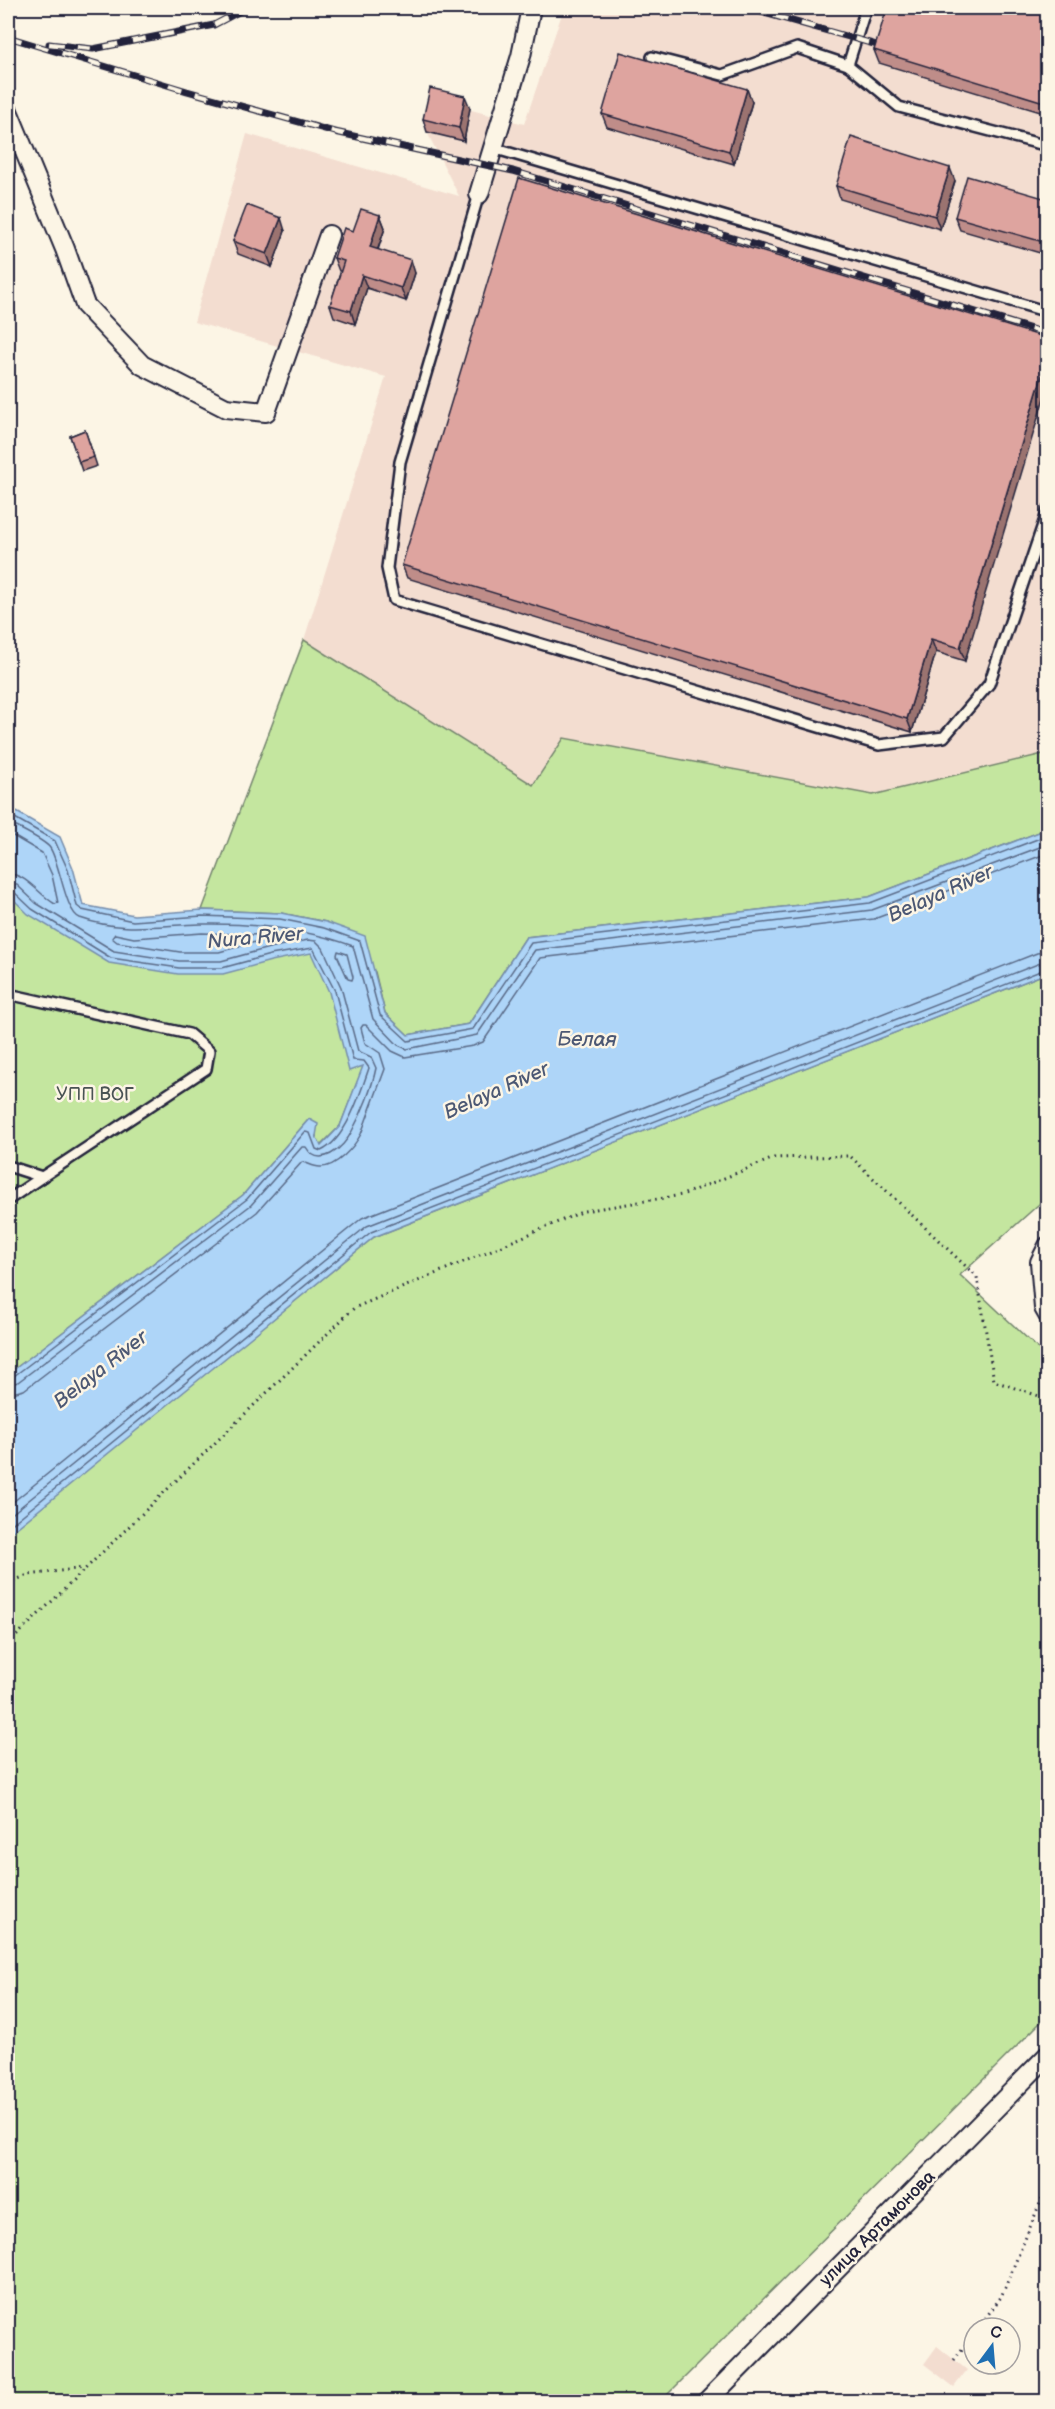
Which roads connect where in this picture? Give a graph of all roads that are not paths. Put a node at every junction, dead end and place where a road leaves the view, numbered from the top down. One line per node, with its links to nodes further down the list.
1 (531, 8): 7 (street)
2 (866, 8): 4 (lane)
3 (652, 57): 4 (lane)
4 (848, 65): 6 (lane)
5 (8, 111): 9 (street)
6 (1047, 146)
7 (493, 148): 8 (street); 10 (lane)
8 (479, 194): 11 (lane)
9 (328, 235)
10 (1047, 312)
11 (1047, 510)
12 (8, 994): 14 (lane)
13 (8, 1166): 14 (lane)
14 (42, 1177): 15 (lane)
15 (8, 1200)
16 (1044, 1254): 17 (street)
17 (1047, 1315)
18 (1047, 2055): 19 (street, улица Артамонова)
19 (706, 2402)

